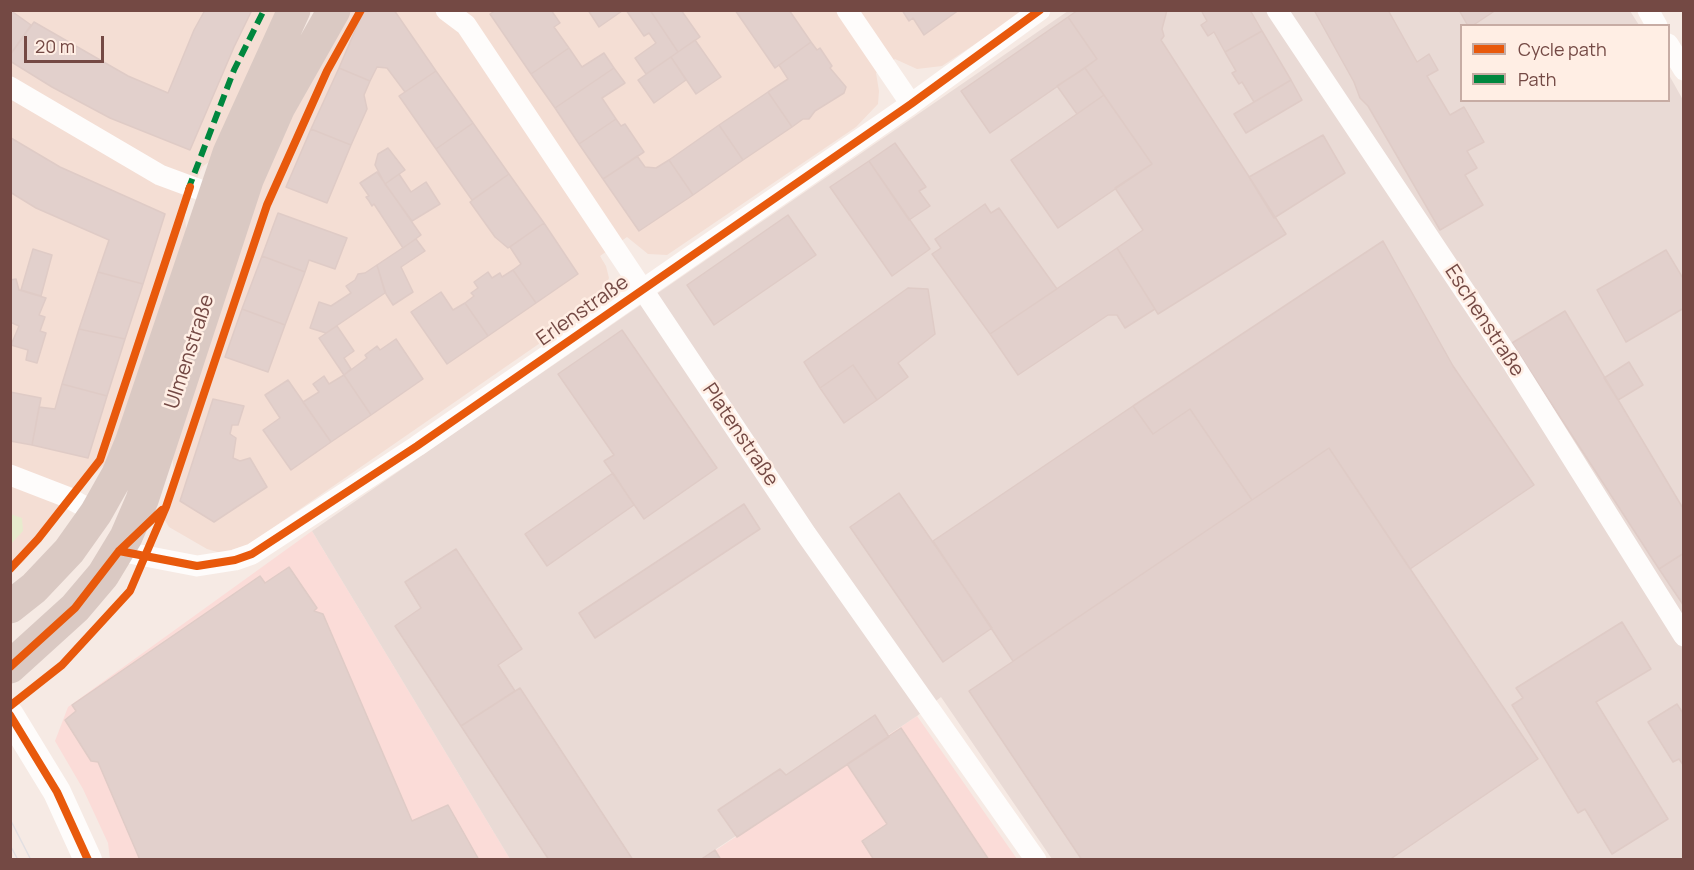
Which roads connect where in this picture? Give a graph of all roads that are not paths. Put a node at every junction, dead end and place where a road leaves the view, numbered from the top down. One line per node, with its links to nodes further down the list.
1 (294, 10): 13 (main road, Ulmenstraße)
2 (334, 10): 17 (main road, Ulmenstraße)
3 (446, 10): 14 (street, Platenstraße)
4 (847, 10): 12 (street)
5 (1040, 10): 12 (street, Erlenstraße)
6 (1277, 10): 19 (street, Eschenstraße)
7 (1648, 10): 8 (street)
8 (1656, 24)
9 (1670, 47): 10 (street)
10 (1683, 70)
11 (10, 87): 13 (street)
12 (910, 104): 14 (street, Erlenstraße)
13 (214, 195): 16 (main road, Ulmenstraße)
14 (642, 290): 17 (street, Erlenstraße); 23 (street, Platenstraße)
15 (10, 475): 16 (street)
16 (83, 506): 18 (main road, Ulmenstraße)
17 (119, 551): 20 (main road, Ulmenstraße)
18 (10, 607)
19 (1683, 636)
20 (10, 667)
21 (10, 715): 22 (main road)
22 (88, 860)
23 (1036, 860)

